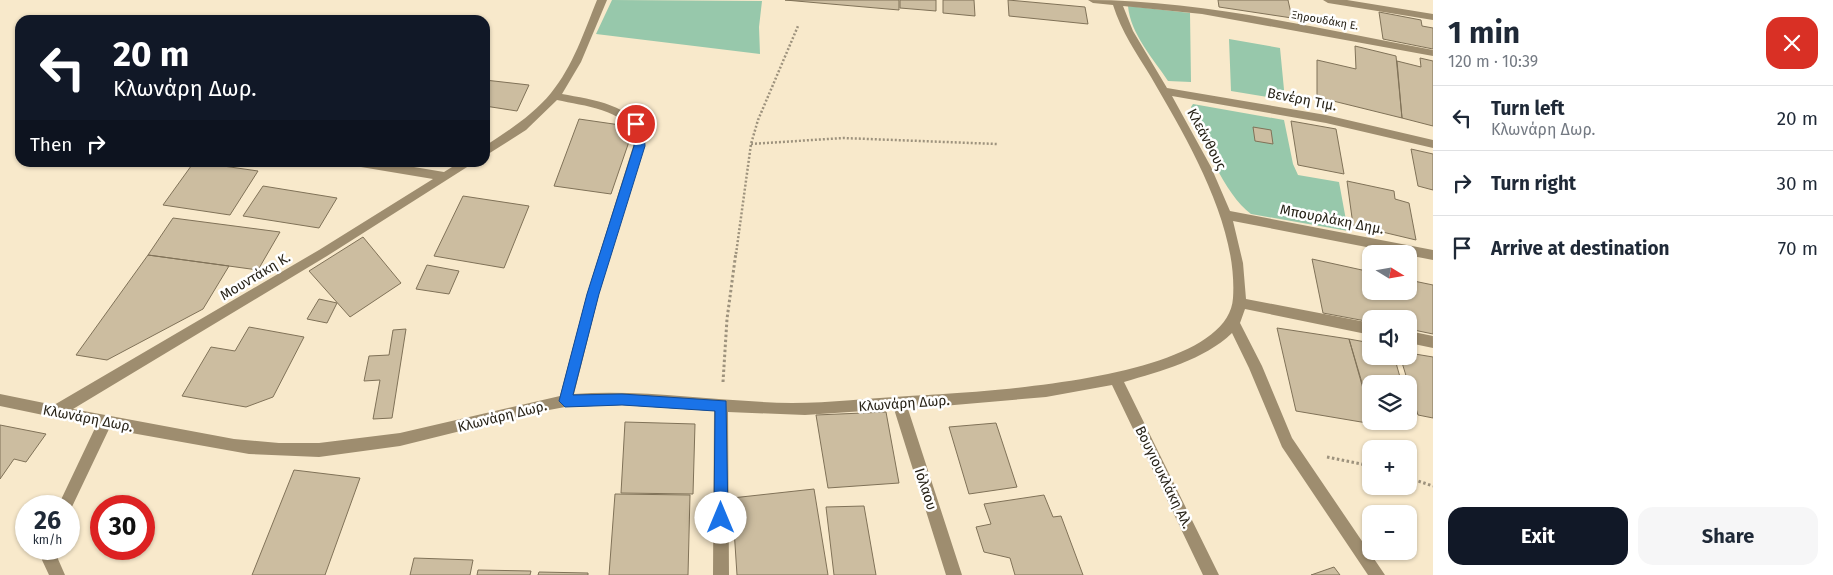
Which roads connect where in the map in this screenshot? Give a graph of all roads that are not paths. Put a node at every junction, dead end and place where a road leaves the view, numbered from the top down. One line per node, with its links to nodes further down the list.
1 (602, 0): 8 (street)
2 (1093, 0): 4 (street, Ξηρουδάκη Ε.)
3 (1328, 0): 5 (street)
4 (1117, 1): 6 (street, Ξηρουδάκη Ε.); 7 (street, Κλεάνθους)
5 (1433, 17)
6 (1433, 53)
7 (1164, 91): 9 (street, Βενέρη Τιμ.); 14 (street, Κλεάνθους)
8 (556, 96): 10 (street); 23 (street)
9 (1433, 144)
10 (490, 148)
11 (385, 167): 13 (street)
12 (462, 167): 13 (street, Μουντάκη Κ.)
13 (446, 177): 26 (street, Μουντάκη Κ.)
14 (1226, 215): 15 (street, Μπουρλάκη Δημ.); 16 (street, Κλεάνθους)
15 (1433, 255)
16 (1239, 303): 17 (street, Κλεάνθους); 18 (street)
17 (1233, 323): 21 (street, Κλωνάρη Δωρ.); 34 (street)
18 (1362, 327)
19 (1417, 338): 20 (street)
20 (1433, 342)
21 (1116, 378): 24 (street, Κλωνάρη Δωρ.); 33 (street, Βουγιουκλάκη Αλ.)
22 (0, 400): 26 (street, Κλωνάρη Δωρ.)
23 (565, 401): 25 (street, Κλωνάρη Δωρ.); 27 (street, Κλωνάρη Δωρ.)
24 (899, 403): 25 (street, Κλωνάρη Δωρ.); 32 (street, Ιόλαου)
25 (721, 405): 31 (street)
26 (55, 412): 27 (street, Κλωνάρη Δωρ.)
27 (105, 422): 28 (street)
28 (70, 495)
29 (50, 560): 30 (street)
30 (58, 575)
31 (721, 575)
32 (954, 575)
33 (1211, 575)
34 (1377, 575)

